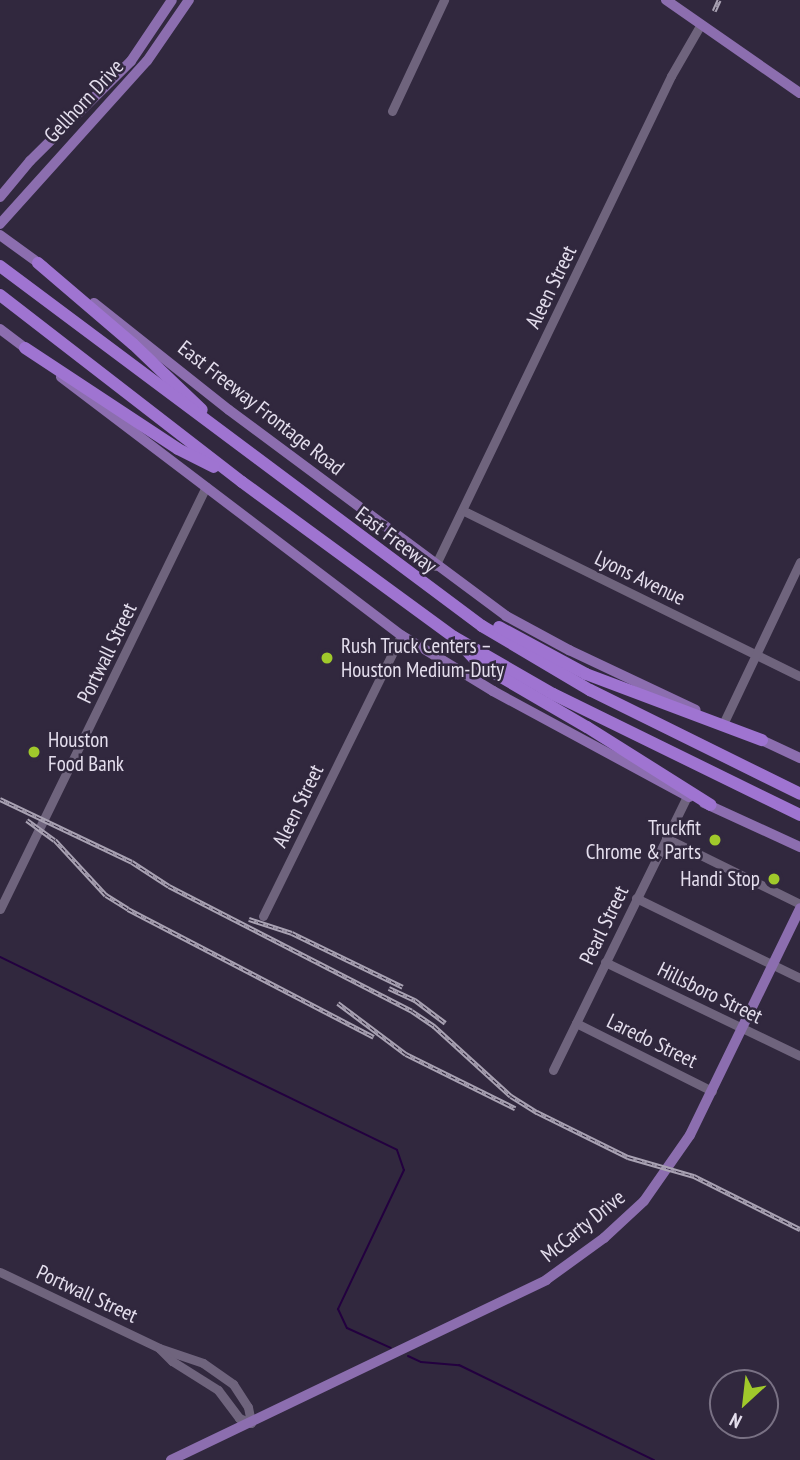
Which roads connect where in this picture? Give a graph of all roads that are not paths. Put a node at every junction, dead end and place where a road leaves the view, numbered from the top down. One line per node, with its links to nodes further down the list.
1 (172, 0): 8 (main road, Gellhorn Drive)
2 (189, 0): 9 (main road, Gellhorn Drive)
3 (444, 0): 7 (street)
4 (666, 0): 5 (main road)
5 (701, 24): 6 (main road); 21 (street, Aleen Street)
6 (800, 93)
7 (392, 111)
8 (50, 142): 9 (main road); 10 (main road, Gellhorn Drive)
9 (60, 155): 11 (main road, Gellhorn Drive)
10 (0, 197)
11 (0, 224)
12 (0, 235): 13 (main road, East Freeway Frontage Road)
13 (38, 263): 18 (highway); 23 (main road, East Freeway Frontage Road)
14 (0, 266): 18 (highway, East Freeway)
15 (0, 295): 19 (highway, East Freeway)
16 (0, 329): 17 (main road)
17 (25, 348): 19 (highway); 20 (main road)
18 (246, 451): 24 (highway, East Freeway)
19 (242, 482): 26 (highway, East Freeway)
20 (206, 486): 25 (main road); 40 (street, Portwall Street)
21 (464, 511): 23 (street, Aleen Street); 27 (street, Lyons Avenue)
22 (800, 562): 27 (street)
23 (435, 566): 29 (main road, East Freeway Frontage Road)
24 (429, 589): 30 (highway); 32 (highway, East Freeway)
25 (401, 635): 33 (main road); 41 (street, Aleen Street)
26 (454, 637): 34 (highway); 35 (highway, East Freeway)
27 (755, 654): 28 (street, Lyons Avenue); 29 (street)
28 (800, 676)
29 (724, 722): 30 (main road, East Freeway Frontage Road)
30 (762, 740): 31 (main road, East Freeway Frontage Road)
31 (800, 758)
32 (800, 794)
33 (687, 796): 34 (main road); 36 (street, Pearl Street)
34 (710, 805): 37 (main road)
35 (797, 813)
36 (666, 838): 38 (street, Pearl Street); 39 (street)
37 (798, 845)
38 (636, 898): 42 (street, Pearl Street); 43 (street)
39 (800, 906): 43 (main road, McCarty Drive)
40 (0, 909)
41 (264, 916)
42 (605, 962): 45 (street, Pearl Street); 46 (street, Hillsboro Street)
43 (773, 965): 44 (street); 46 (main road, McCarty Drive)
44 (800, 978)
45 (576, 1023): 48 (street, Pearl Street); 49 (street, Laredo Street)
46 (743, 1028): 47 (street, Hillsboro Street); 49 (main road, McCarty Drive)
47 (800, 1056)
48 (553, 1070)
49 (712, 1091): 52 (main road, McCarty Drive)
50 (0, 1272): 51 (street, Portwall Street)
51 (159, 1348): 52 (street, Portwall Street); 52 (street, Portwall Street)
52 (251, 1423): 53 (main road, McCarty Drive)
53 (171, 1460)

